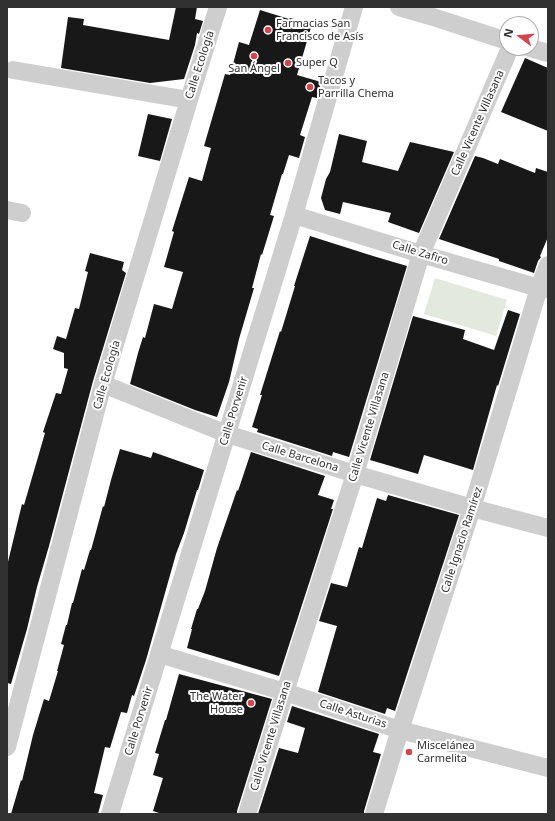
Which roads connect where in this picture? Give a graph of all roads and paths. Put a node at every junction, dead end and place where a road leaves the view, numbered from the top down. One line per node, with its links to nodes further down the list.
1 (218, 7): 7 (street, Calle Ecología)
2 (354, 7): 8 (street, Calle Porvenir)
3 (403, 8): 4 (street)
4 (499, 38)
5 (507, 56): 9 (street, Calle Vicente Villasana)
6 (12, 70): 7 (street)
7 (188, 100): 12 (street, Calle Ecología)
8 (294, 215): 9 (street, Calle Zafiro); 13 (street, Calle Porvenir)
9 (421, 254): 11 (street, Calle Zafiro); 14 (street, Calle Vicente Villasana)
10 (548, 265): 11 (street, Calle Ignacio Ramírez)
11 (544, 289): 15 (street, Calle Ignacio Ramírez)
12 (103, 384): 13 (street, Calle Barcelona); 20 (street, Calle Ecología)
13 (227, 434): 14 (street, Calle Barcelona); 17 (street, Calle Porvenir)
14 (356, 474): 15 (street, Calle Barcelona); 18 (street, Calle Vicente Villasana)
15 (472, 508): 16 (street, Calle Barcelona); 19 (street, Calle Ignacio Ramírez)
16 (548, 528)
17 (159, 654): 18 (street, Calle Asturias); 22 (street, Calle Porvenir)
18 (285, 692): 19 (street, Calle Asturias); 23 (street, Calle Vicente Villasana)
19 (400, 730): 21 (street, Calle Asturias); 24 (street, Calle Ignacio Ramírez)
20 (7, 747)
21 (548, 768)
22 (110, 814)
23 (247, 814)
24 (374, 814)

